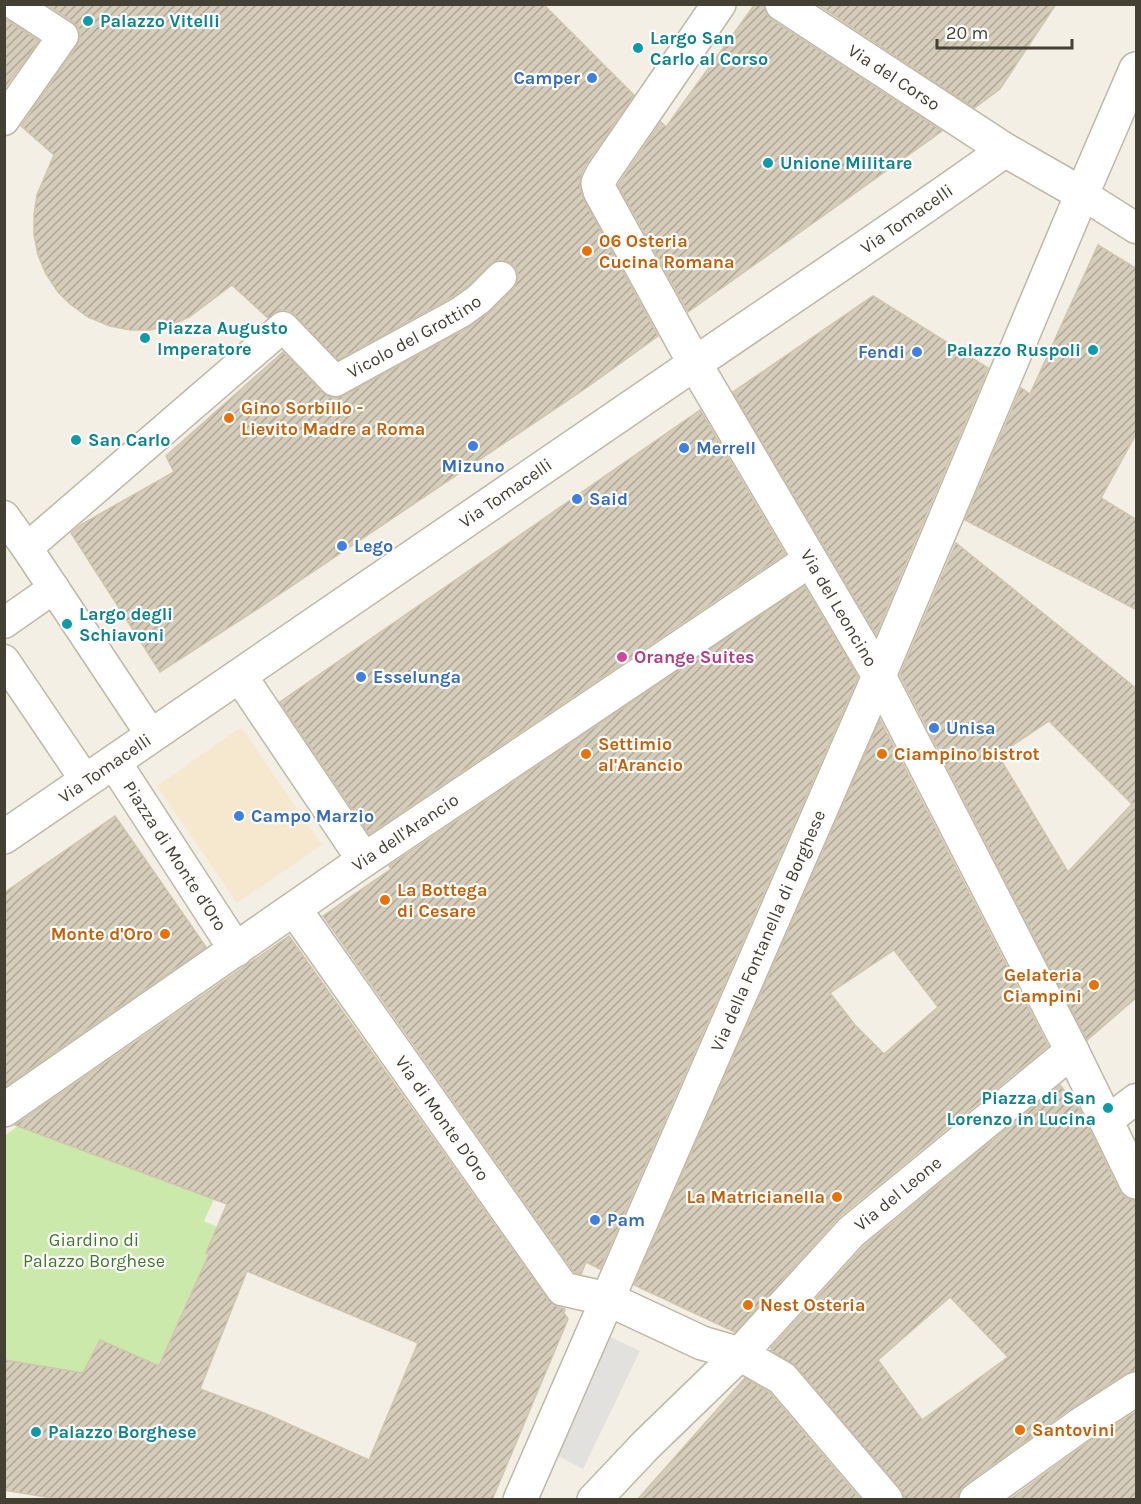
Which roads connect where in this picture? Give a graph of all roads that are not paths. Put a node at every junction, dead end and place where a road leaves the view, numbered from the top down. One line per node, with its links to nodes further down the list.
1 (14, 4): 5 (street)
2 (719, 4): 10 (street, Via del Leoncino)
3 (782, 4): 6 (street, Via del Corso)
4 (1137, 69): 7 (street, Via della Fontanella di Borghese)
5 (4, 120)
6 (1005, 150): 7 (street, Via del Corso); 10 (street, Via Tomacelli)
7 (1082, 194): 8 (street); 18 (street, Via della Fontanella di Borghese)
8 (1137, 228)
9 (501, 277): 12 (street, Vicolo del Grottino)
10 (695, 364): 13 (street, Via del Leoncino); 17 (street, Via Tomacelli)
11 (4, 516): 12 (street)
12 (27, 548): 14 (street)
13 (810, 560): 18 (street, Via del Leoncino); 23 (street, Via dell'Arancio)
14 (54, 588): 15 (street); 19 (street)
15 (4, 623)
16 (4, 660): 21 (street)
17 (240, 676): 19 (street, Via Tomacelli); 23 (street)
18 (879, 676): 26 (street, Via del Leoncino); 31 (street, Via della Fontanella di Borghese)
19 (152, 736): 20 (street, Via Tomacelli)
20 (114, 762): 21 (street, Via Tomacelli); 25 (street, Piazza di Monte d'Oro)
21 (86, 781): 22 (street, Via Tomacelli)
22 (4, 837)
23 (364, 860): 24 (street, Via dell'Arancio)
24 (295, 909): 25 (street, Via dell'Arancio); 31 (street, Via di Monte D'Oro)
25 (236, 950): 28 (street, Via dell'Arancio)
26 (1072, 1051): 29 (street, Via del Leoncino); 32 (street, Via del Leone)
27 (1137, 1099): 29 (street)
28 (4, 1110)
29 (1107, 1121): 30 (street, Via del Leoncino)
30 (1137, 1182)
31 (608, 1299): 32 (street, Via di Monte D'Oro); 34 (street, Via della Fontanella di Borghese)
32 (740, 1354): 35 (street, Via del Leone); 36 (street, Via di Monte D'Oro)
33 (1137, 1389): 37 (street)
34 (520, 1500)
35 (594, 1500)
36 (886, 1500)
37 (976, 1500)

